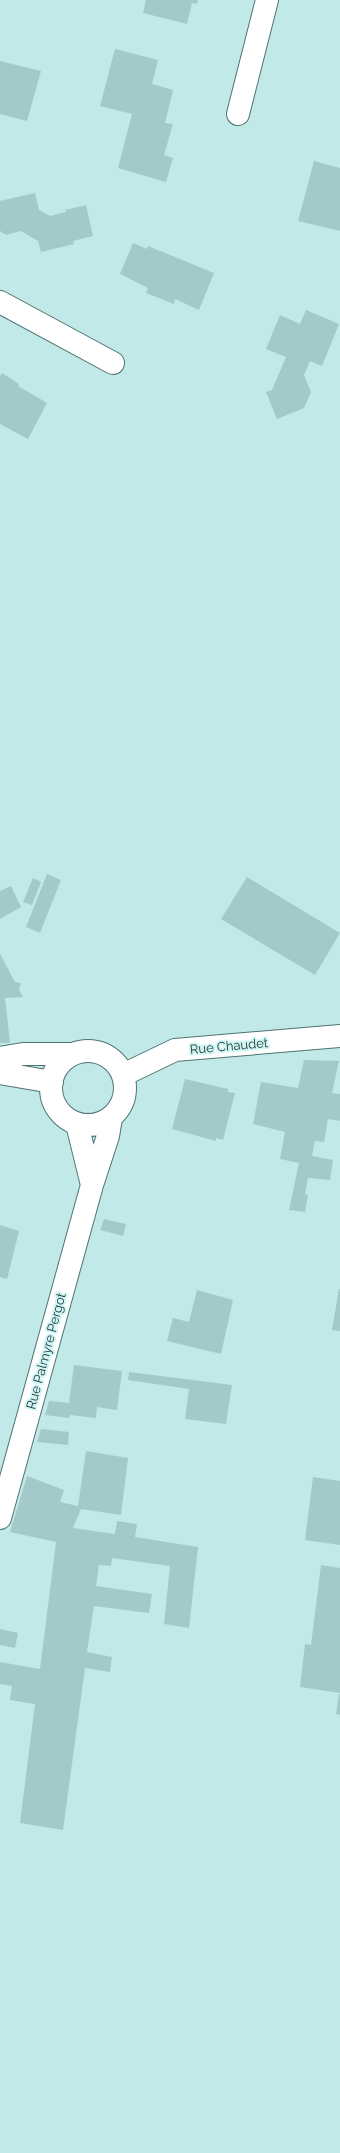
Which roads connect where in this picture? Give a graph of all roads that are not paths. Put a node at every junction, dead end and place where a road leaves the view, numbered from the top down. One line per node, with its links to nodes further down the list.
1 (267, 0): 2 (street)
2 (238, 114)
3 (0, 302): 4 (street)
4 (113, 363)
5 (340, 1036): 9 (street, Rue Chaudet)
6 (73, 1054): 7 (street); 9 (street); 10 (street)
7 (0, 1058)
8 (0, 1073): 10 (street)
9 (123, 1075): 11 (street)
10 (52, 1082): 12 (street)
11 (111, 1118): 12 (street); 13 (street, Rue Palmyre Pergot)
12 (77, 1124): 13 (street, Rue Palmyre Pergot)
13 (92, 1185): 14 (street, Rue Palmyre Pergot)
14 (0, 1518)

